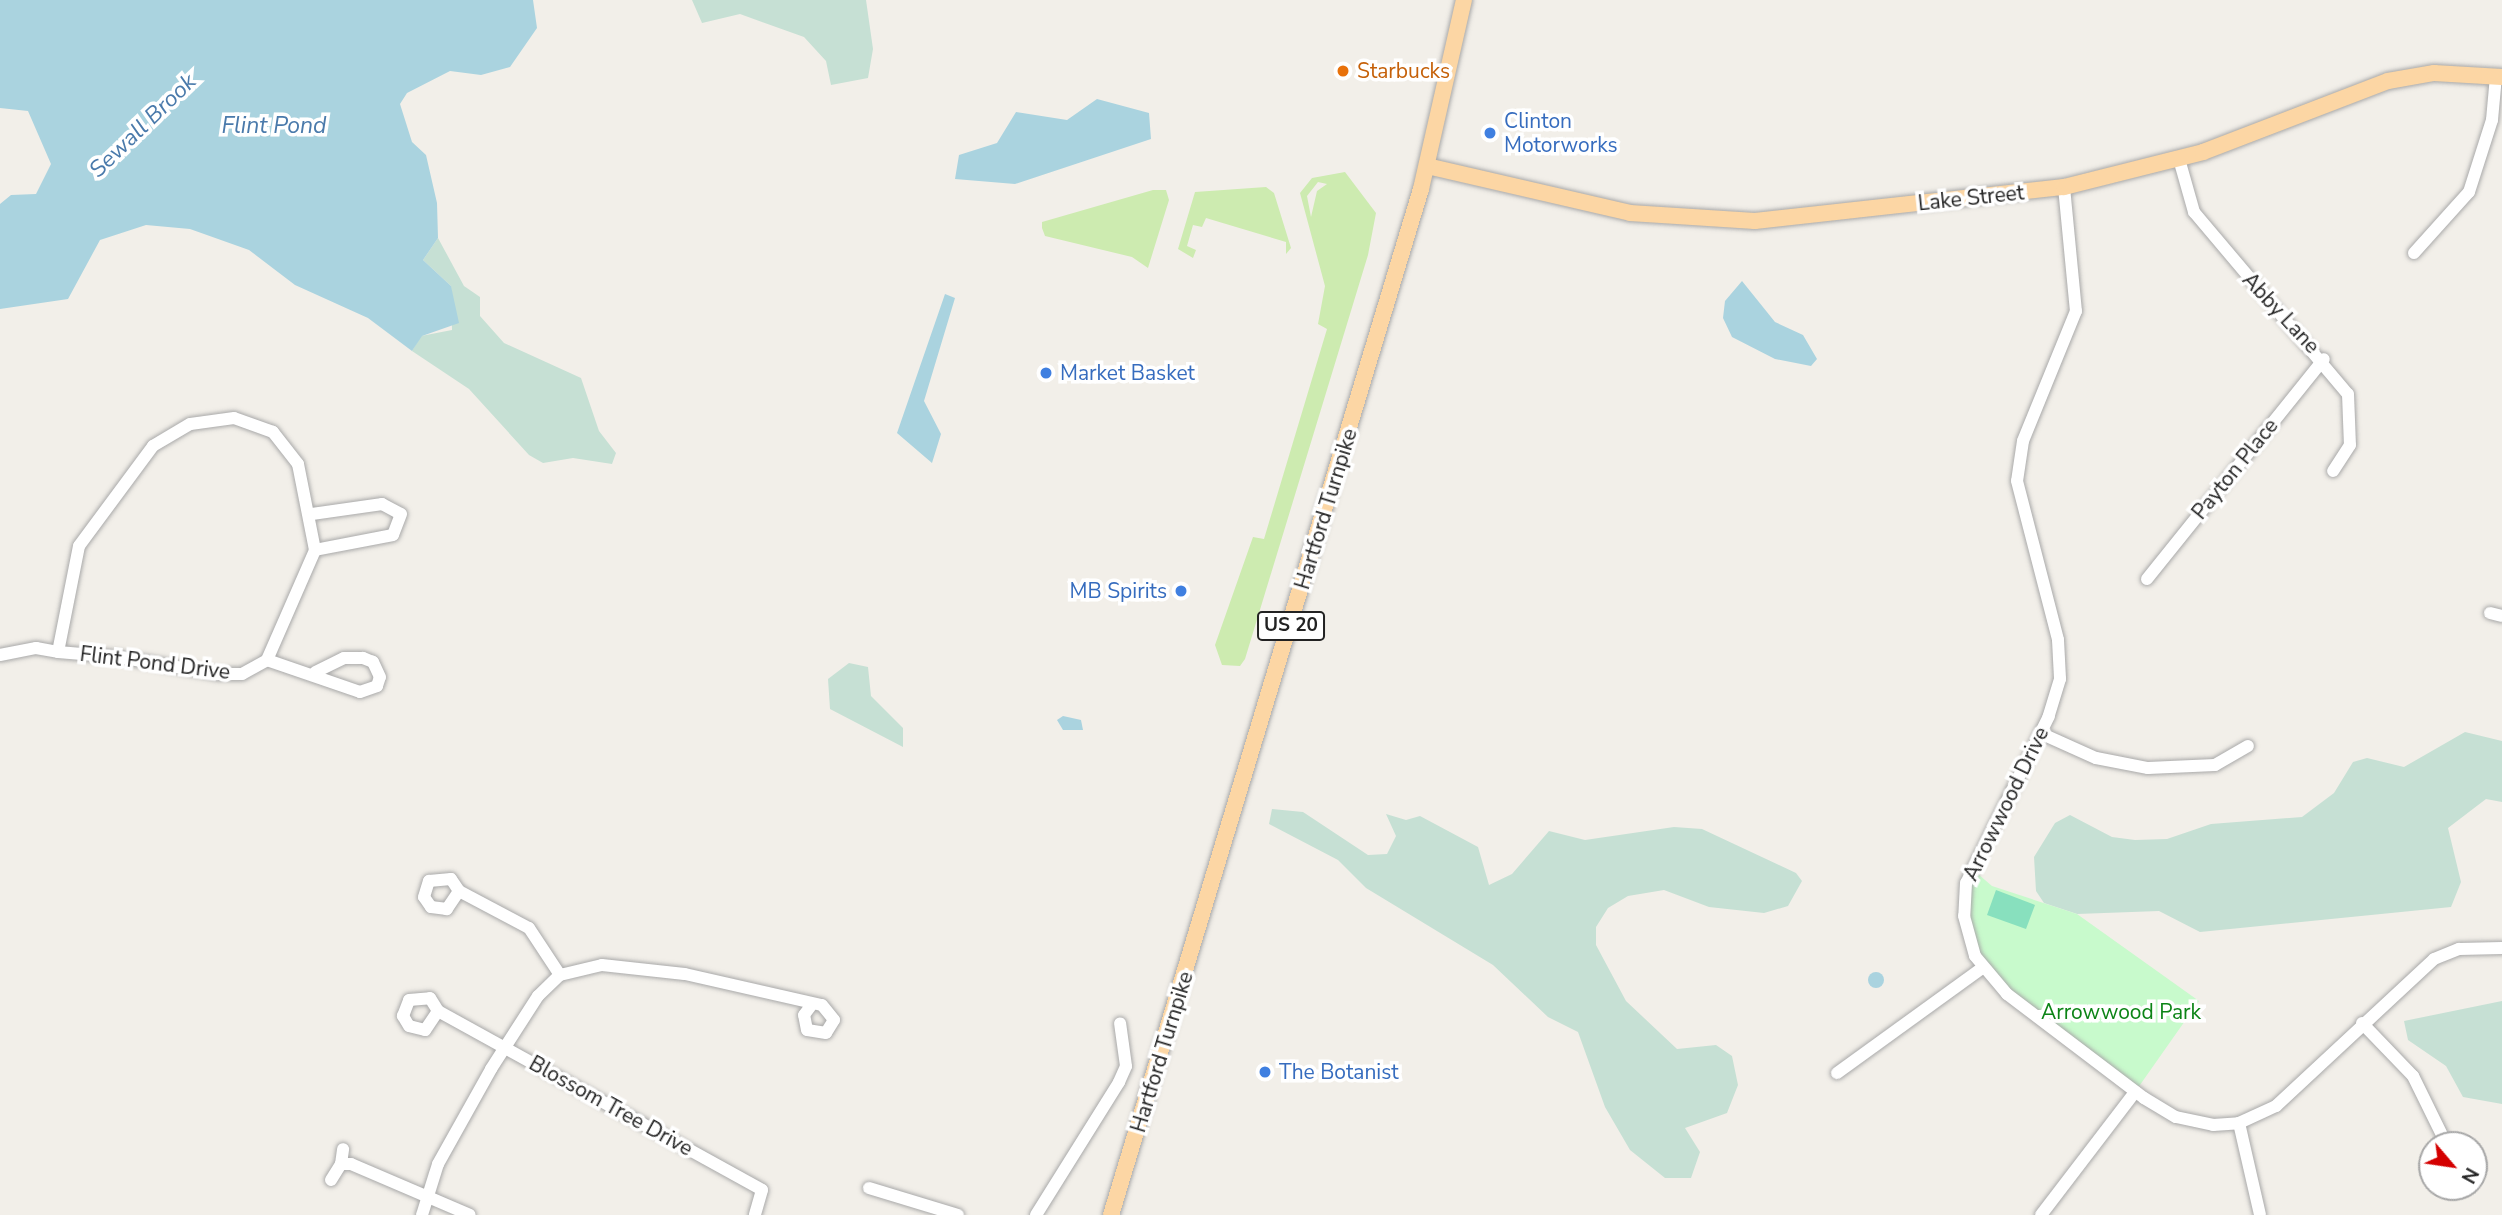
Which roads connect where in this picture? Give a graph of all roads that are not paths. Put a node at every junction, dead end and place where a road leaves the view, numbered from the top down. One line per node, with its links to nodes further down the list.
1 (1464, 0): 4 (main road, Hartford Turnpike / US 20)
2 (2499, 76): 3 (main road, Lake Street); 6 (street)
3 (2179, 159): 5 (main road, Lake Street); 7 (street, Abby Lane)
4 (1427, 166): 5 (main road, Lake Street); 41 (main road, Hartford Turnpike / US 20)
5 (2064, 187): 16 (street, Arrowwood Drive)
6 (2414, 253)
7 (2324, 359): 8 (street, Abby Lane); 11 (street, Payton Place)
8 (2333, 471)
9 (312, 514): 10 (street, Flint Pond Drive); 10 (street); 12 (street, Flint Pond Drive)
10 (315, 550): 14 (street, Flint Pond Drive)
11 (2147, 579)
12 (58, 652): 13 (street, Flint Pond Drive); 14 (street, Flint Pond Drive)
13 (0, 655)
14 (267, 660): 15 (street)
15 (315, 672): 15 (street)
16 (2040, 733): 17 (street); 20 (street, Arrowwood Drive)
17 (2248, 746)
18 (458, 891): 21 (street)
19 (2502, 948): 25 (street, Arrowwood Drive)
20 (1982, 968): 27 (street); 28 (street, Arrowwood Drive)
21 (560, 975): 22 (street); 26 (street)
22 (810, 1007)
23 (438, 1011): 26 (street, Blossom Tree Drive)
24 (1120, 1023): 40 (street)
25 (2362, 1023): 29 (street, Arrowwood Drive); 30 (street)
26 (506, 1047): 35 (street); 38 (street, Blossom Tree Drive)
27 (1837, 1073)
28 (2135, 1091): 29 (street, Arrowwood Drive); 42 (street)
29 (2239, 1123): 43 (street)
30 (2440, 1131)
31 (343, 1149): 32 (street)
32 (341, 1164): 33 (street); 35 (street)
33 (331, 1180)
34 (869, 1188): 39 (street)
35 (431, 1193): 36 (street); 37 (street)
36 (422, 1215)
37 (470, 1215)
38 (755, 1215)
39 (958, 1215)
40 (1036, 1215)
41 (1111, 1215)
42 (2042, 1215)
43 (2260, 1215)

